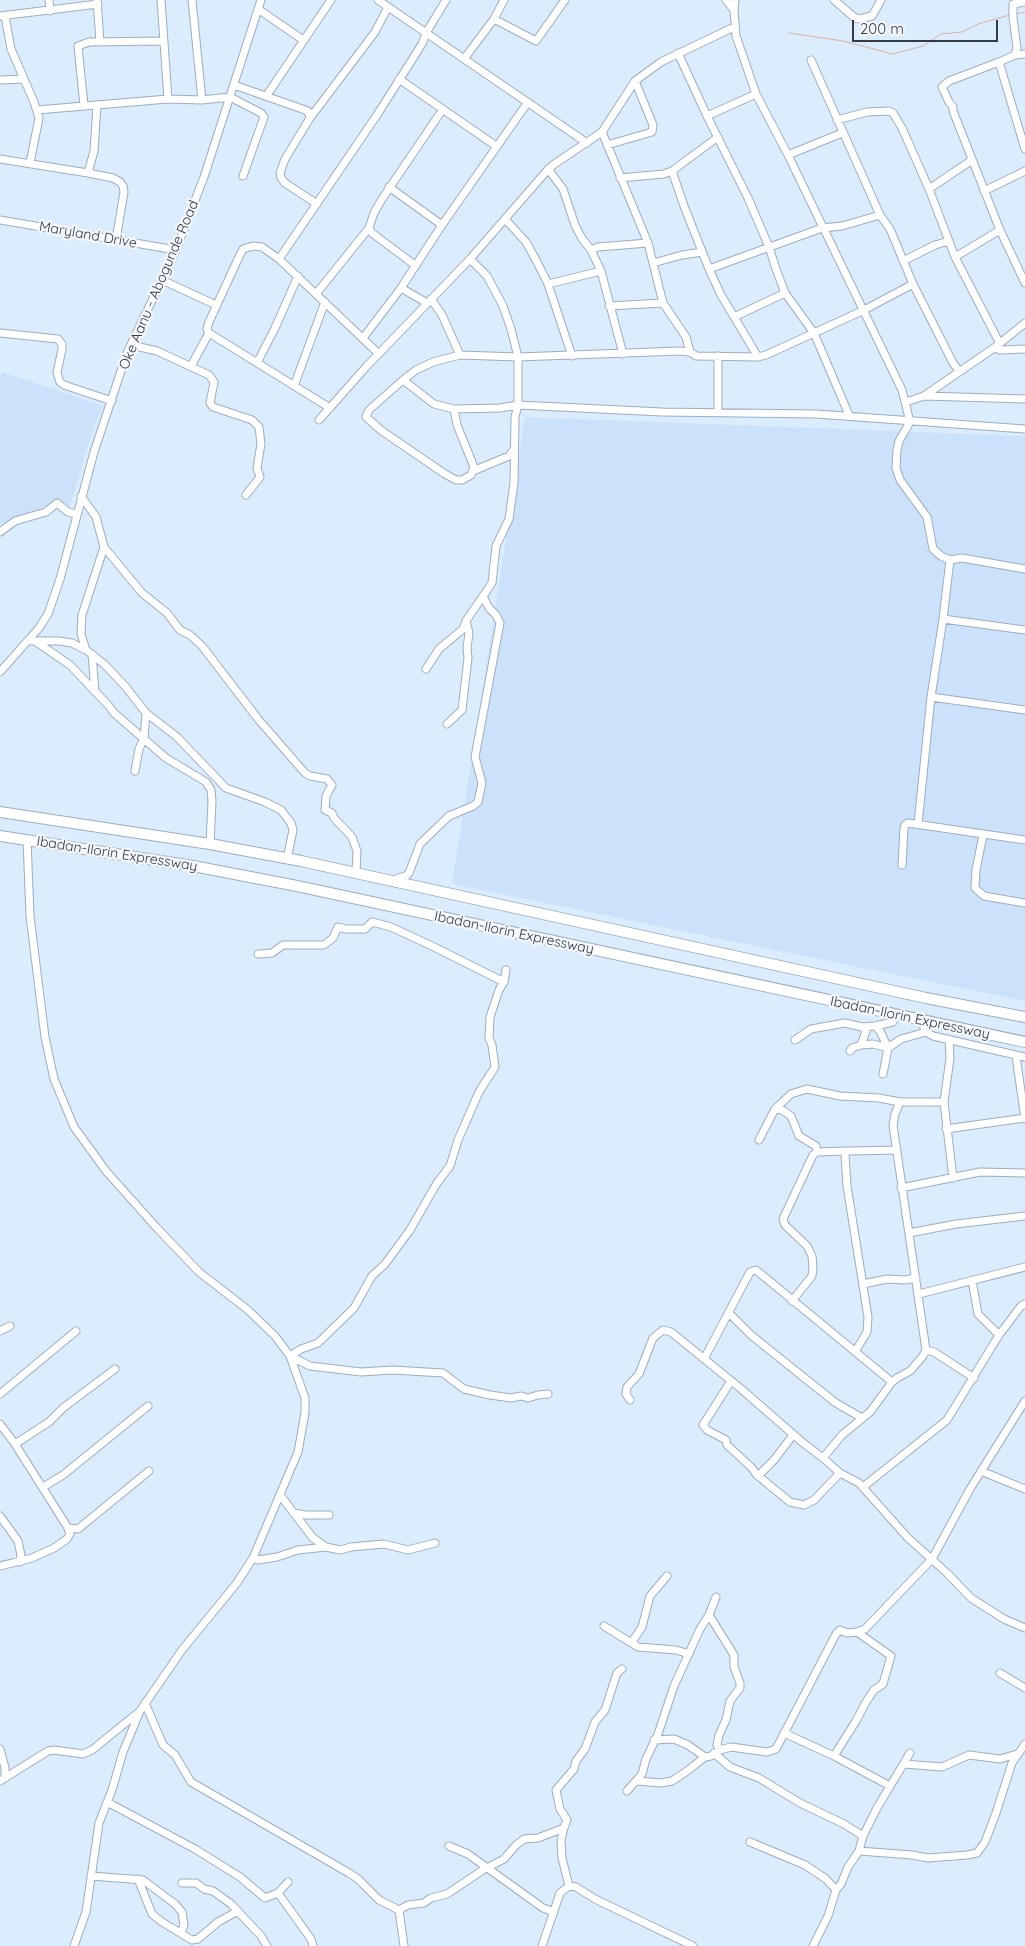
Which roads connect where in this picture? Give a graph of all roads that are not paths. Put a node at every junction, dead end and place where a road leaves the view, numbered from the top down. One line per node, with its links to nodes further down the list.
1 (49, 0): 20 (street)
2 (160, 0): 26 (street)
3 (192, 0): 43 (street)
4 (261, 0): 18 (street, Oke Aanu - Abogunde Road)
5 (331, 0): 25 (street)
6 (378, 0): 17 (street)
7 (446, 0): 24 (street)
8 (504, 0): 22 (street)
9 (565, 0): 22 (street)
10 (726, 0): 19 (street)
11 (735, 0): 19 (street)
12 (834, 0): 13 (street)
13 (882, 0)
14 (98, 2): 20 (street); 27 (street)
15 (1014, 2): 16 (street); 30 (street)
16 (1025, 2)
17 (388, 7): 24 (street); 50 (street)
18 (258, 9): 25 (street); 38 (street, Oke Aanu - Abogunde Road)
19 (734, 10): 23 (street)
20 (50, 11): 21 (street)
21 (2, 16): 34 (street)
22 (494, 18): 31 (street)
23 (734, 27): 28 (street); 39 (street)
24 (426, 33): 31 (street); 35 (street)
25 (303, 40): 40 (street)
26 (163, 41): 27 (street); 42 (street)
27 (100, 42): 46 (street)
28 (678, 53): 37 (street); 49 (street)
29 (1025, 54): 30 (street)
30 (1015, 55): 33 (street)
31 (464, 59): 44 (street)
32 (810, 60): 51 (street)
33 (999, 62): 58 (street); 61 (street)
34 (24, 79): 36 (street); 48 (street)
35 (400, 79): 47 (street); 72 (street)
36 (0, 80)
37 (636, 82): 52 (street); 56 (street)
38 (234, 85): 40 (street); 41 (street, Oke Aanu - Abogunde Road)
39 (756, 94): 49 (street); 59 (street)
40 (267, 95): 50 (street)
41 (230, 97): 43 (street); 67 (street); 84 (street, Oke Aanu - Abogunde Road)
42 (168, 99): 43 (street); 45 (street)
43 (202, 100)
44 (528, 102): 55 (street); 57 (street)
45 (96, 105): 46 (street); 66 (street)
46 (84, 106): 48 (street)
47 (443, 109): 57 (street); 69 (street)
48 (37, 110): 62 (street)
49 (706, 116): 54 (street)
50 (310, 118): 72 (street)
51 (837, 120): 53 (street); 70 (street)
52 (602, 132): 55 (street); 56 (street)
53 (842, 133): 59 (street); 73 (street)
54 (718, 137): 64 (street); 83 (street)
55 (587, 143): 63 (street)
56 (608, 145): 68 (street)
57 (496, 146): 76 (street)
58 (1025, 149)
59 (788, 155): 78 (street)
60 (0, 160): 62 (street)
61 (972, 160): 70 (street); 71 (street)
62 (30, 164): 66 (street)
63 (548, 169): 74 (street); 85 (street)
64 (672, 171): 68 (street); 86 (street)
65 (1025, 171): 71 (street)
66 (88, 173): 80 (street)
67 (242, 176)
68 (620, 178): 82 (street)
69 (390, 188): 76 (street); 77 (street)
70 (929, 189): 81 (street)
71 (984, 191): 79 (street)
72 (317, 204): 88 (street)
73 (880, 215): 78 (street); 90 (street)
74 (505, 219): 89 (street); 98 (street)
75 (0, 220): 80 (street, Maryland Drive)
76 (442, 225): 92 (street)
77 (369, 228): 92 (street); 102 (street)
78 (822, 228): 83 (street); 108 (street)
79 (1000, 230): 87 (street); 97 (street)
80 (116, 240): 84 (street, Maryland Drive)
81 (949, 241): 87 (street); 90 (street)
82 (648, 244): 85 (street); 91 (street)
83 (769, 247): 93 (street); 101 (street)
84 (176, 250): 96 (street, Oke Aanu - Abogunde Road)
85 (591, 250): 94 (street)
86 (702, 252): 91 (street); 93 (street)
87 (955, 257): 116 (street)
88 (279, 259): 95 (street); 106 (street)
89 (470, 259): 103 (street); 124 (street)
90 (903, 261): 99 (street)
91 (653, 263): 105 (street)
92 (416, 266): 100 (street)
93 (709, 269): 109 (street)
94 (601, 271): 98 (street); 107 (street)
95 (298, 276): 102 (street); 126 (street)
96 (162, 280): 106 (street); 115 (street, Oke Aanu - Abogunde Road)
97 (1025, 283)
98 (548, 284): 122 (street)
99 (913, 284): 108 (street); 128 (street)
100 (402, 288): 103 (street); 114 (street)
101 (786, 293): 109 (street); 113 (street)
102 (316, 294): 104 (street)
103 (429, 301): 119 (street); 121 (street)
104 (325, 302): 114 (street); 130 (street)
105 (663, 303): 107 (street); 118 (street)
106 (216, 305): 112 (street)
107 (610, 306): 120 (street)
108 (864, 310): 113 (street); 134 (street)
109 (734, 316): 125 (street)
110 (1025, 323): 116 (street)
111 (0, 333): 133 (street)
112 (209, 333): 126 (street); 127 (street)
113 (814, 333): 125 (street); 139 (street)
114 (363, 338): 119 (street)
115 (131, 345): 127 (street); 133 (street, Oke Aanu - Abogunde Road)
116 (996, 345): 117 (street); 128 (street)
117 (1025, 349)
118 (690, 352): 120 (street); 123 (street)
119 (379, 354): 136 (street)
120 (622, 354): 122 (street)
121 (460, 355): 124 (street); 129 (street)
122 (572, 356): 124 (street)
123 (718, 356): 125 (street); 138 (street)
124 (518, 357): 135 (street)
125 (758, 357)
126 (257, 363): 130 (street)
127 (191, 366): 145 (street)
128 (959, 371): 131 (street)
129 (403, 380): 137 (street); 144 (street)
130 (294, 386): 136 (street)
131 (924, 396): 132 (street); 134 (street)
132 (1025, 399)
133 (112, 401): 146 (street, Oke Aanu - Abogunde Road)
134 (906, 402): 141 (street)
135 (518, 405): 137 (street); 138 (street); 143 (street)
136 (330, 408): 140 (street)
137 (454, 409): 144 (street)
138 (718, 412): 139 (street)
139 (849, 415): 141 (street)
140 (319, 420)
141 (910, 422): 142 (street); 150 (street)
142 (1025, 429)
143 (514, 449): 144 (street); 152 (street)
144 (473, 471)
145 (246, 495)
146 (81, 496): 147 (street, Oke Aanu - Abogunde Road); 149 (street)
147 (76, 514): 148 (street); 156 (street, Oke Aanu - Abogunde Road)
148 (0, 532)
149 (104, 547): 157 (street); 176 (street)
150 (950, 560): 151 (street); 153 (street)
151 (1025, 568)
152 (484, 596): 154 (street); 177 (street)
153 (943, 619): 155 (street); 161 (street)
154 (466, 621): 158 (street); 164 (street)
155 (1025, 630)
156 (31, 641): 157 (street); 159 (street, Oke Aanu - Abogunde Road); 160 (street)
157 (89, 652): 160 (street); 163 (street)
158 (426, 668)
159 (0, 672)
160 (95, 692): 165 (street)
161 (931, 697): 162 (street); 168 (street)
162 (1025, 710)
163 (146, 713): 165 (street); 174 (street)
164 (447, 724)
165 (144, 739): 166 (street); 173 (street)
166 (135, 771)
167 (0, 812): 173 (highway, Ibadan-Ilorin Expressway)
168 (918, 824): 169 (street); 175 (street)
169 (984, 835): 172 (street); 178 (street)
170 (0, 836): 171 (highway, Ibadan-Ilorin Expressway)
171 (27, 839): 182 (highway, Ibadan-Ilorin Expressway); 225 (street)
172 (1025, 840)
173 (210, 844): 174 (highway, Ibadan-Ilorin Expressway)
174 (288, 859): 176 (highway, Ibadan-Ilorin Expressway)
175 (902, 866)
176 (356, 873): 177 (highway, Ibadan-Ilorin Expressway)
177 (397, 882): 183 (highway, Ibadan-Ilorin Expressway)
178 (1025, 903)
179 (258, 954): 181 (street)
180 (506, 970): 181 (street)
181 (504, 982): 225 (street)
182 (896, 1016): 184 (highway, Ibadan-Ilorin Expressway); 185 (street)
183 (1025, 1017)
184 (921, 1021): 187 (street); 190 (highway, Ibadan-Ilorin Expressway)
185 (875, 1026): 186 (street); 192 (street)
186 (862, 1028): 188 (street); 191 (street)
187 (926, 1032): 189 (street); 192 (street)
188 (795, 1040)
189 (949, 1040): 194 (street); 198 (street)
190 (1025, 1042)
191 (861, 1045): 192 (street); 193 (street)
192 (888, 1048): 196 (street)
193 (850, 1051)
194 (1016, 1056): 195 (street); 200 (street)
195 (1025, 1057)
196 (883, 1074)
197 (900, 1102): 198 (street); 199 (street); 203 (street)
198 (944, 1102): 201 (street)
199 (775, 1109): 202 (street); 204 (street)
200 (1025, 1118): 201 (street)
201 (946, 1129): 207 (street)
202 (759, 1140)
203 (897, 1150): 205 (street); 208 (street)
204 (817, 1152): 205 (street); 216 (street)
205 (847, 1152): 214 (street)
206 (1025, 1173): 207 (street)
207 (953, 1178): 208 (street)
208 (901, 1188): 210 (street)
209 (1025, 1216): 210 (street)
210 (910, 1233): 212 (street)
211 (1025, 1266): 213 (street)
212 (916, 1278): 214 (street); 215 (street)
213 (972, 1280): 215 (street); 222 (street)
214 (863, 1284): 224 (street)
215 (919, 1294): 223 (street)
216 (792, 1301): 218 (street); 224 (street)
217 (1025, 1304): 222 (street)
218 (728, 1313): 226 (street); 236 (street)
219 (10, 1326): 221 (street)
220 (76, 1331): 231 (street)
221 (0, 1332)
222 (999, 1335): 228 (street)
223 (926, 1350): 228 (street); 230 (street)
224 (855, 1352): 230 (street)
225 (290, 1356): 232 (street); 248 (street)
226 (704, 1359): 229 (street); 233 (street)
227 (115, 1369): 239 (street)
228 (974, 1378): 245 (street)
229 (731, 1381): 238 (street); 244 (street)
230 (892, 1382): 236 (street)
231 (0, 1394)
232 (548, 1394)
233 (630, 1400)
234 (1025, 1401): 242 (street)
235 (148, 1406): 246 (street)
236 (862, 1418): 240 (street)
237 (0, 1424): 239 (street)
238 (793, 1435): 240 (street); 244 (street)
239 (15, 1444): 246 (street)
240 (823, 1458): 243 (street)
241 (149, 1471): 252 (street)
242 (982, 1471): 247 (street); 256 (street)
243 (840, 1473): 244 (street); 245 (street)
244 (757, 1475)
245 (863, 1487): 256 (street)
246 (43, 1488): 252 (street)
247 (1025, 1490)
248 (280, 1495): 249 (street); 255 (street)
249 (294, 1513): 250 (street); 254 (street)
250 (329, 1515)
251 (0, 1516): 257 (street)
252 (68, 1528): 257 (street)
253 (435, 1543): 254 (street)
254 (326, 1547): 255 (street)
255 (253, 1558): 270 (street)
256 (932, 1559): 263 (street); 264 (street)
257 (20, 1562): 258 (street)
258 (0, 1566)
259 (666, 1576): 265 (street)
260 (716, 1597): 261 (street)
261 (709, 1616): 266 (street); 276 (street)
262 (604, 1626): 265 (street)
263 (1025, 1628)
264 (857, 1632): 272 (street); 278 (street)
265 (632, 1642): 266 (street)
266 (690, 1654): 273 (street)
267 (622, 1669): 286 (street)
268 (1000, 1673): 269 (street)
269 (1025, 1688)
270 (145, 1703): 271 (street); 299 (street)
271 (140, 1711): 281 (street); 285 (street)
272 (784, 1733): 276 (street); 278 (street)
273 (654, 1740): 279 (street); 282 (street)
274 (1024, 1746): 280 (street); 290 (street)
275 (0, 1749): 281 (street)
276 (717, 1752): 279 (street); 287 (street)
277 (910, 1753): 280 (street)
278 (834, 1756): 283 (street)
279 (705, 1757): 282 (street)
280 (904, 1764): 283 (street)
281 (2, 1779)
282 (637, 1781): 284 (street)
283 (890, 1786): 287 (street)
284 (627, 1791)
285 (107, 1802): 292 (street); 298 (street)
286 (564, 1828): 291 (street); 296 (street)
287 (863, 1836): 290 (street)
288 (750, 1842): 297 (street)
289 (449, 1846): 291 (street)
290 (859, 1851): 297 (street)
291 (489, 1869): 299 (street); 301 (street)
292 (91, 1876): 293 (street); 303 (street)
293 (138, 1879): 302 (street); 302 (street)
294 (288, 1882): 298 (street)
295 (182, 1883): 300 (street)
296 (569, 1886): 301 (street); 308 (street)
297 (836, 1890): 309 (street)
298 (278, 1893): 305 (street)
299 (399, 1910): 306 (street)
300 (238, 1911): 302 (street); 304 (street)
301 (554, 1912): 307 (street)
302 (182, 1933)
303 (74, 1946)
304 (267, 1946)
305 (313, 1946)
306 (404, 1946)
307 (542, 1946)
308 (693, 1946)
309 (813, 1946)

